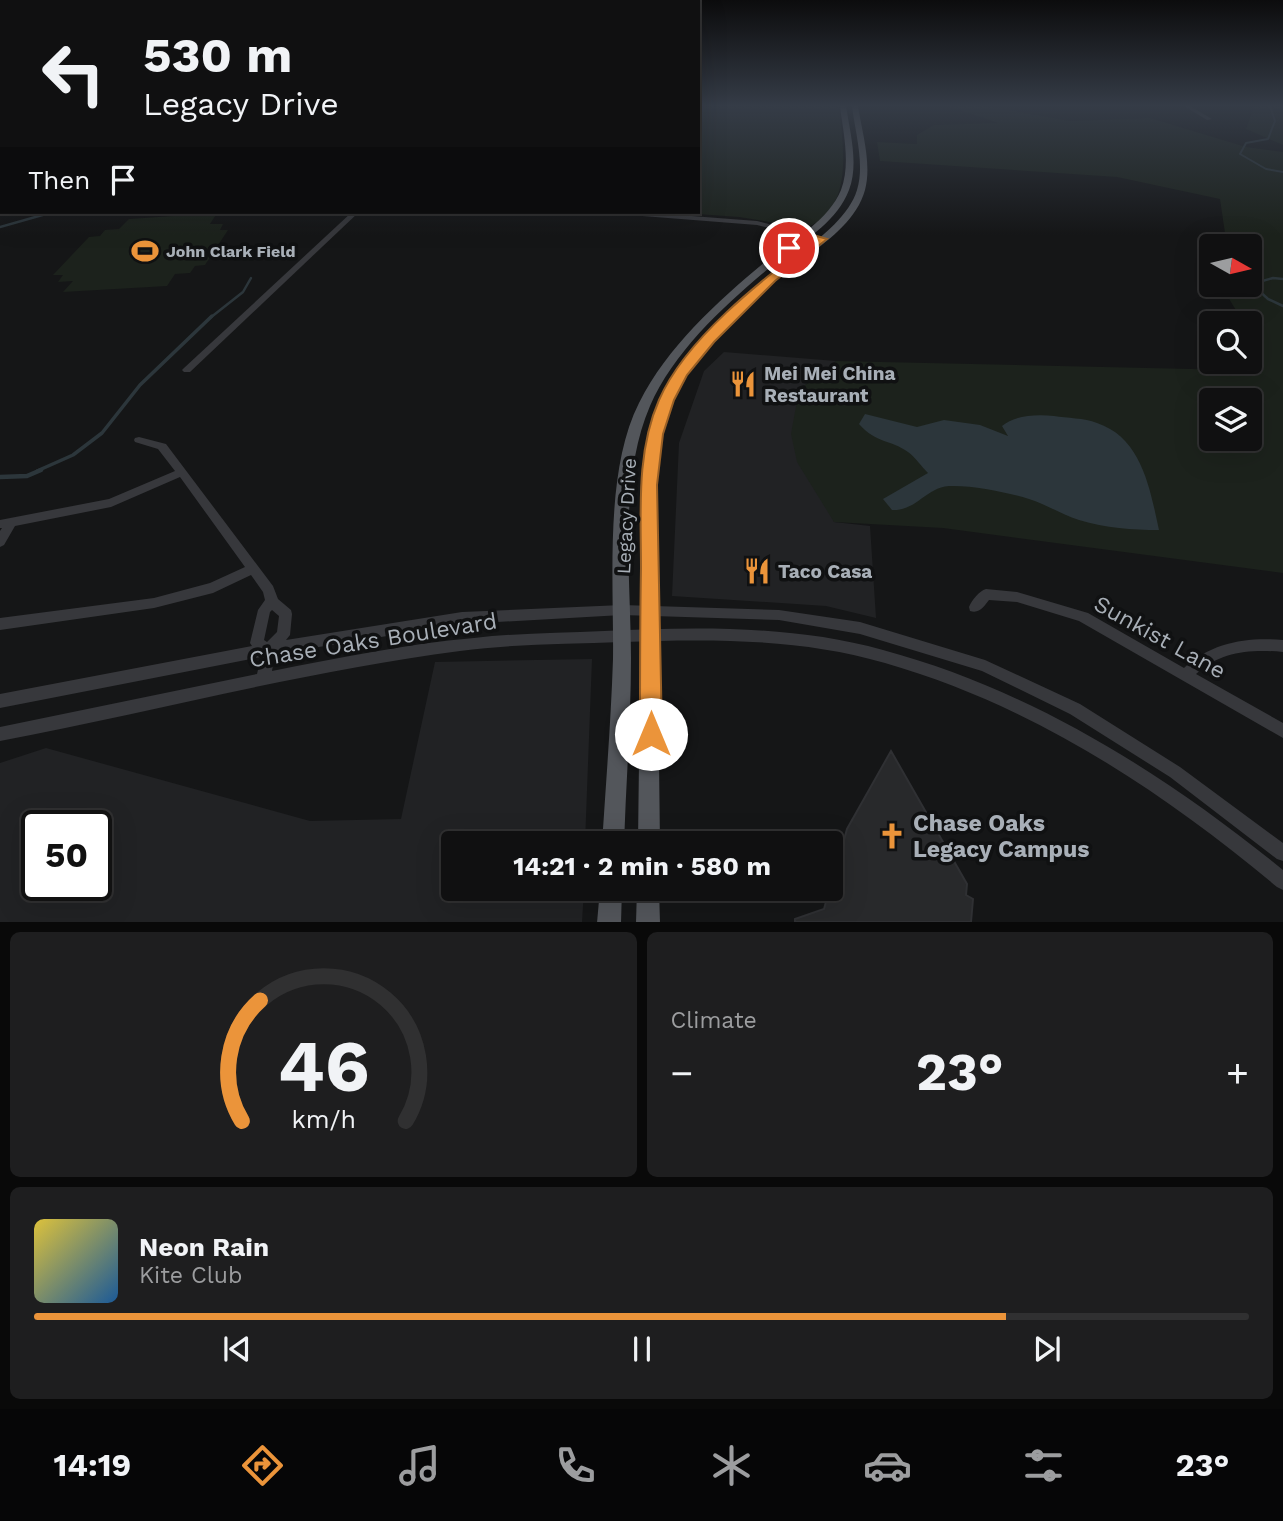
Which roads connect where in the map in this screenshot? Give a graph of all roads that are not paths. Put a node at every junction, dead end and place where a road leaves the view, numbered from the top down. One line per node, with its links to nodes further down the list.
1 (846, 149): 5 (main road, Legacy Drive)
2 (859, 149): 6 (main road, Legacy Drive)
3 (354, 214): 9 (street)
4 (642, 214): 5 (street)
5 (807, 235): 6 (street); 7 (main road, Legacy Drive)
6 (822, 239): 8 (main road, Legacy Drive)
7 (705, 324): 8 (main road); 10 (main road, Legacy Drive)
8 (718, 330): 11 (main road, Legacy Drive)
9 (187, 370)
10 (644, 405): 11 (main road); 19 (main road, Legacy Drive)
11 (663, 410): 20 (main road, Legacy Drive)
12 (139, 440): 13 (street)
13 (182, 472): 14 (street); 16 (street)
14 (5, 523): 15 (street)
15 (0, 542)
16 (253, 569): 17 (street); 21 (street)
17 (272, 602): 26 (street); 26 (street)
18 (975, 607): 28 (street, Sunkist Lane)
19 (622, 610): 20 (street, Chase Oaks Boulevard); 24 (main road, Legacy Drive); 26 (street, Chase Oaks Boulevard)
20 (650, 610): 22 (street, Chase Oaks Boulevard); 23 (main road, Legacy Drive)
21 (0, 624)
22 (860, 628): 27 (street); 35 (street, Chase Oaks Boulevard)
23 (651, 634): 24 (street, Chase Oaks Boulevard); 27 (street, Chase Oaks Boulevard); 34 (main road, Legacy Drive)
24 (622, 636): 29 (street, Chase Oaks Boulevard); 33 (main road, Legacy Drive)
25 (1283, 646): 28 (street)
26 (269, 649): 29 (street); 30 (street, Chase Oaks Boulevard)
27 (857, 650): 36 (street, Chase Oaks Boulevard)
28 (1186, 675): 31 (street, Sunkist Lane)
29 (263, 680): 32 (street, Chase Oaks Boulevard)
30 (0, 701)
31 (1283, 732)
32 (0, 734)
33 (614, 831)
34 (649, 831)
35 (1260, 834): 36 (street); 37 (street, Chase Oaks Boulevard)
36 (1245, 847): 38 (street, Chase Oaks Boulevard)
37 (1283, 853)
38 (1283, 881)
39 (610, 901): 41 (main road)
40 (648, 901): 42 (main road)
41 (609, 922)
42 (648, 922)

